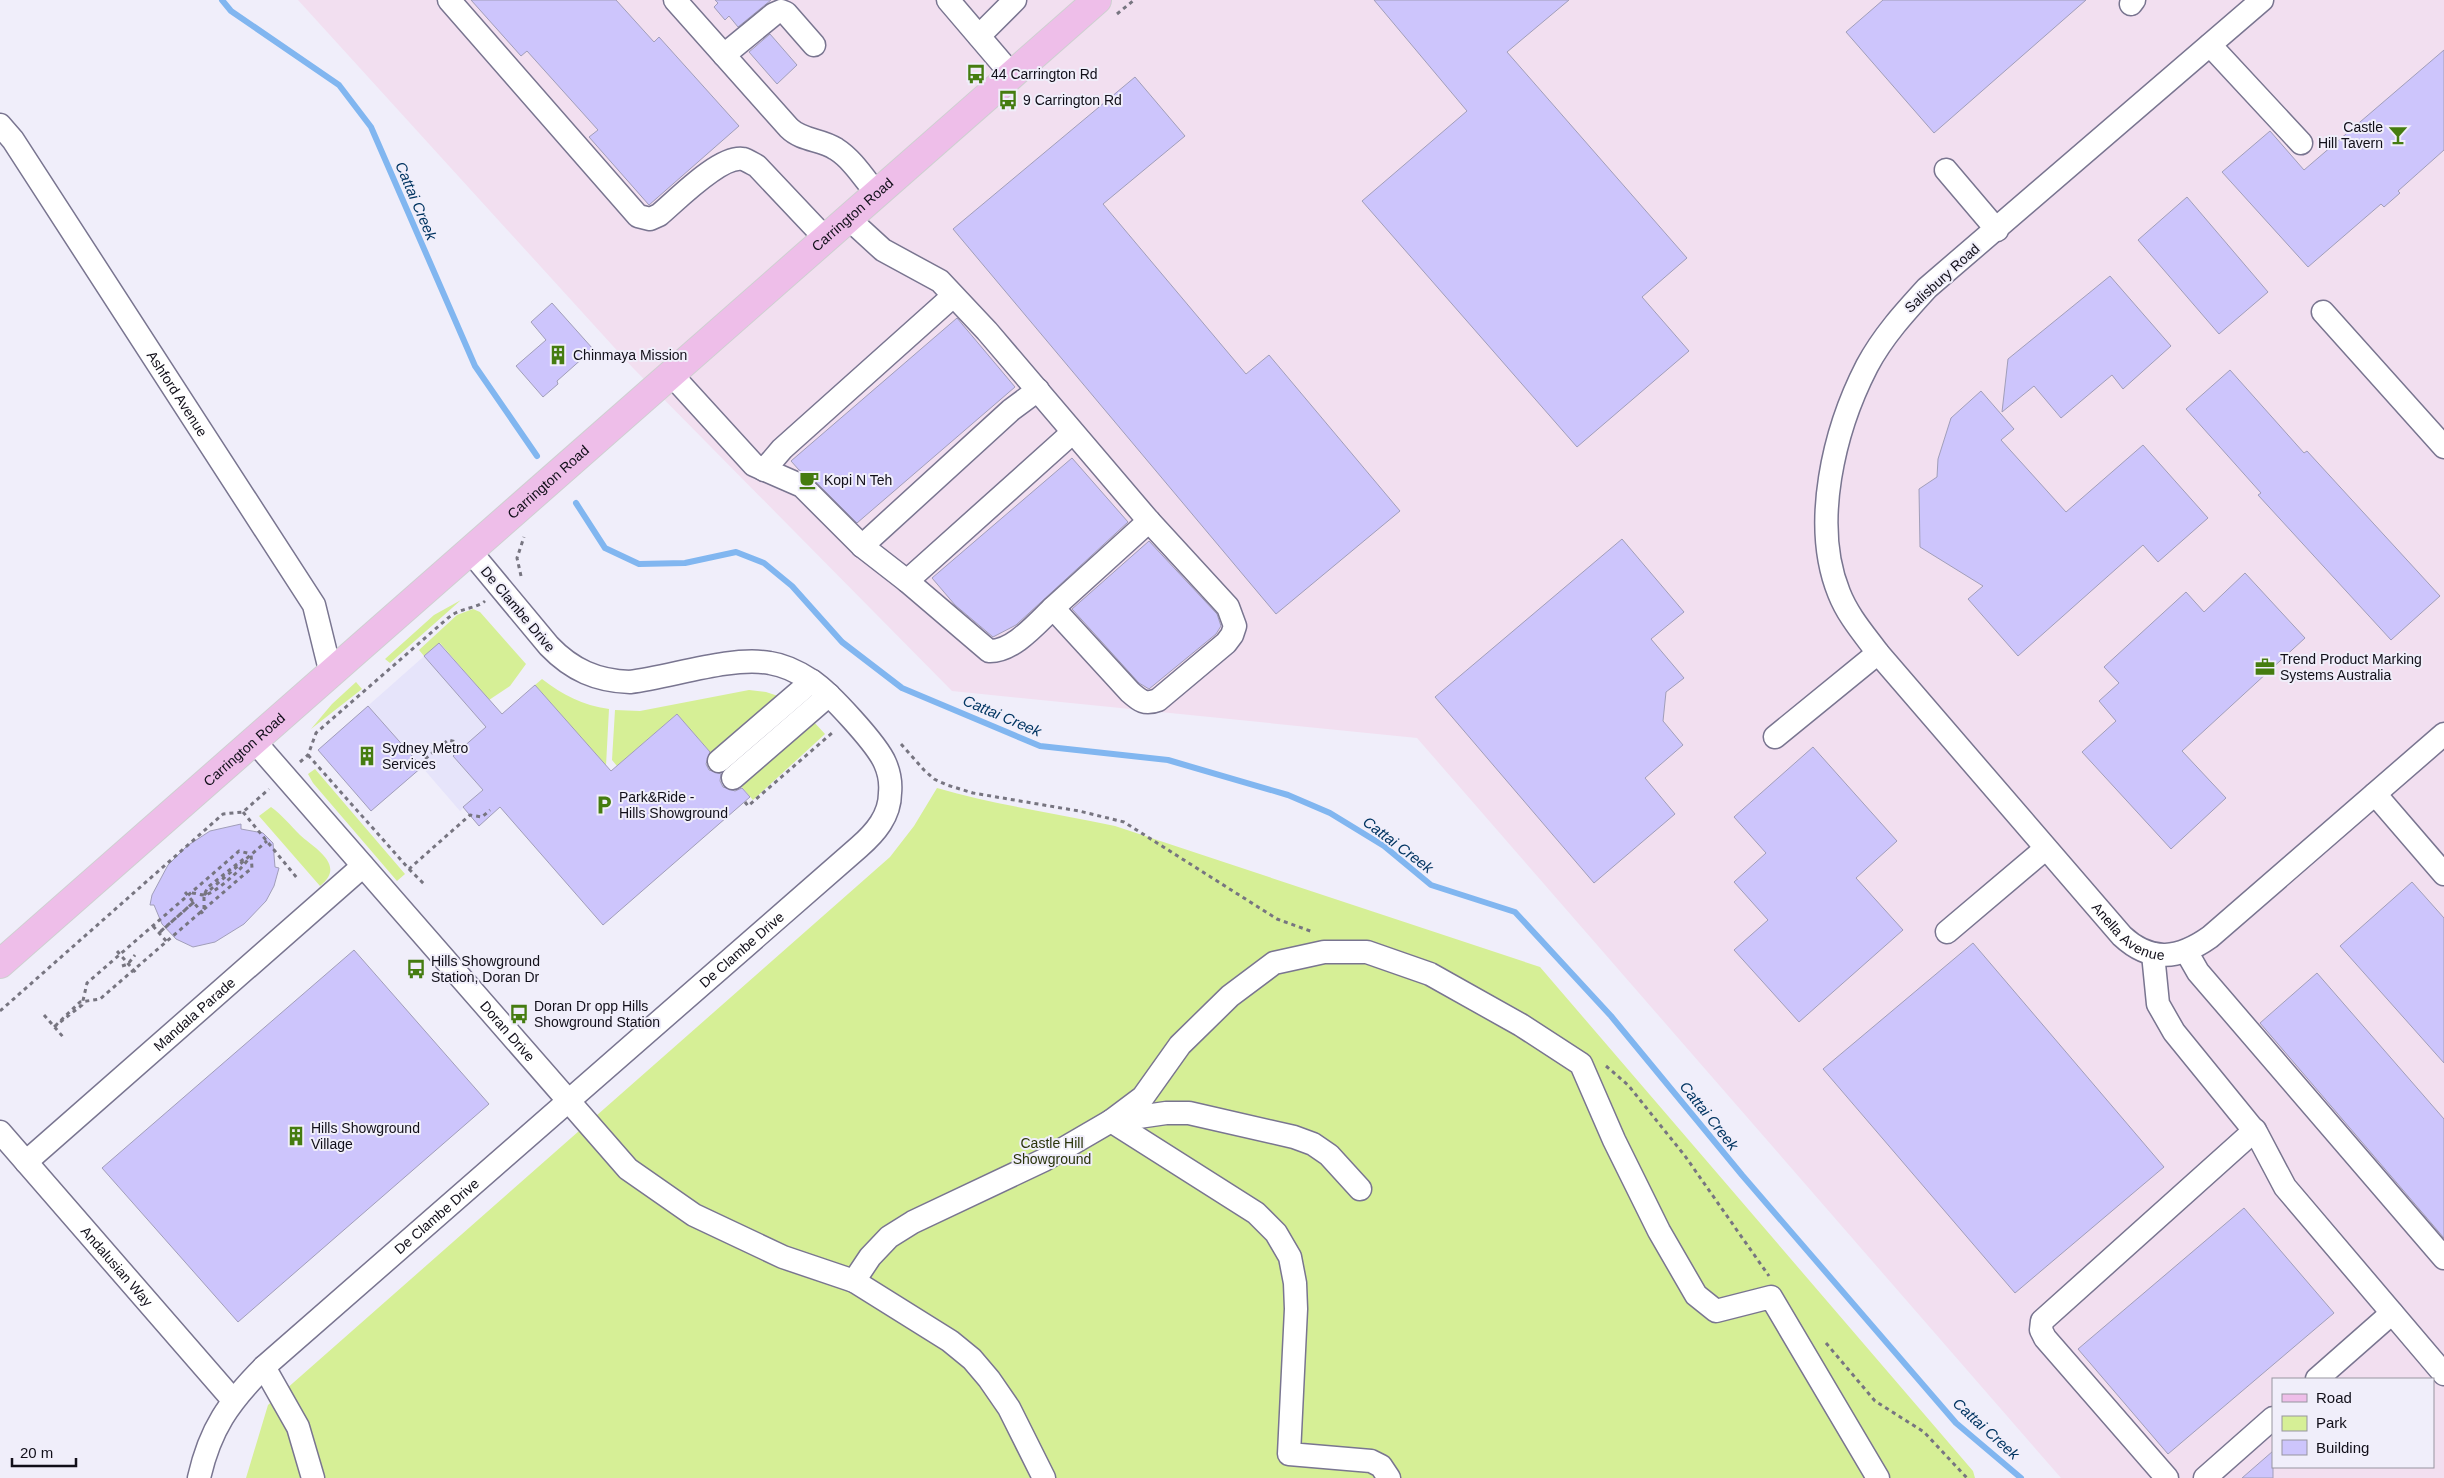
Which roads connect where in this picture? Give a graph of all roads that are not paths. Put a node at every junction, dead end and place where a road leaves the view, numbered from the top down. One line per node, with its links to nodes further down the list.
1 (448, 0): 18 (street)
2 (675, 0): 10 (street)
3 (948, 0): 7 (street)
4 (1014, 0): 7 (street)
5 (1097, 0): 11 (main road, Carrington Road)
6 (2262, 0): 9 (street, Salisbury Road)
7 (979, 36): 11 (street)
8 (814, 45): 10 (street)
9 (2210, 45): 13 (street); 17 (street, Salisbury Road)
10 (724, 55): 15 (street)
11 (1012, 75): 15 (main road, Carrington Road)
12 (0, 125): 32 (street, Ashford Avenue)
13 (2300, 143)
14 (1946, 170): 17 (street)
15 (876, 193): 16 (main road, Carrington Road)
16 (848, 218): 18 (main road, Carrington Road); 19 (street)
17 (1997, 230): 31 (street, Salisbury Road)
18 (825, 238): 21 (main road, Carrington Road)
19 (952, 297): 22 (street); 25 (street)
20 (2323, 312): 24 (street)
21 (670, 373): 25 (street); 28 (main road, Carrington Road)
22 (1038, 390): 23 (street); 27 (street)
23 (1072, 433): 26 (street); 29 (street)
24 (2444, 447)
25 (764, 470): 27 (street)
26 (1149, 521): 30 (street); 30 (street)
27 (862, 546): 29 (street)
28 (470, 551): 32 (main road, Carrington Road); 33 (street, De Clambe Drive)
29 (907, 581): 30 (street)
30 (1054, 608)
31 (1878, 654): 35 (street); 40 (street, Anella Avenue)
32 (331, 674): 36 (main road, Carrington Road)
33 (820, 688): 37 (street); 38 (street); 47 (street, De Clambe Drive)
34 (2444, 734): 39 (street, Anella Avenue)
35 (1775, 737)
36 (254, 742): 41 (street, Doran Drive); 46 (main road, Carrington Road)
37 (719, 761)
38 (733, 778)
39 (2375, 794): 42 (street); 44 (street, Anella Avenue)
40 (2045, 849): 43 (street); 45 (street, Anella Avenue)
41 (363, 866): 47 (street, Doran Drive); 51 (street, Mandala Parade)
42 (2444, 874)
43 (1947, 932)
44 (2186, 951): 45 (street, Anella Avenue); 53 (street)
45 (2153, 954): 49 (street)
46 (0, 964)
47 (569, 1101): 54 (street, Doran Drive); 56 (street, De Clambe Drive)
48 (1111, 1121): 52 (street); 54 (street); 64 (street); 65 (street)
49 (2254, 1130): 55 (street); 66 (street)
50 (0, 1132): 51 (street, Andalusian Way)
51 (26, 1162): 59 (street, Andalusian Way)
52 (1360, 1189)
53 (2444, 1258)
54 (854, 1281): 63 (street, Doran Drive)
55 (2392, 1313): 57 (street); 58 (street)
56 (264, 1367): 59 (street, De Clambe Drive); 62 (street)
57 (2444, 1374)
58 (2318, 1378)
59 (233, 1400): 61 (street, De Clambe Drive)
60 (2272, 1419): 67 (street)
61 (199, 1478)
62 (313, 1478)
63 (1044, 1478)
64 (1389, 1478)
65 (1878, 1478)
66 (2167, 1478)
67 (2205, 1478)

